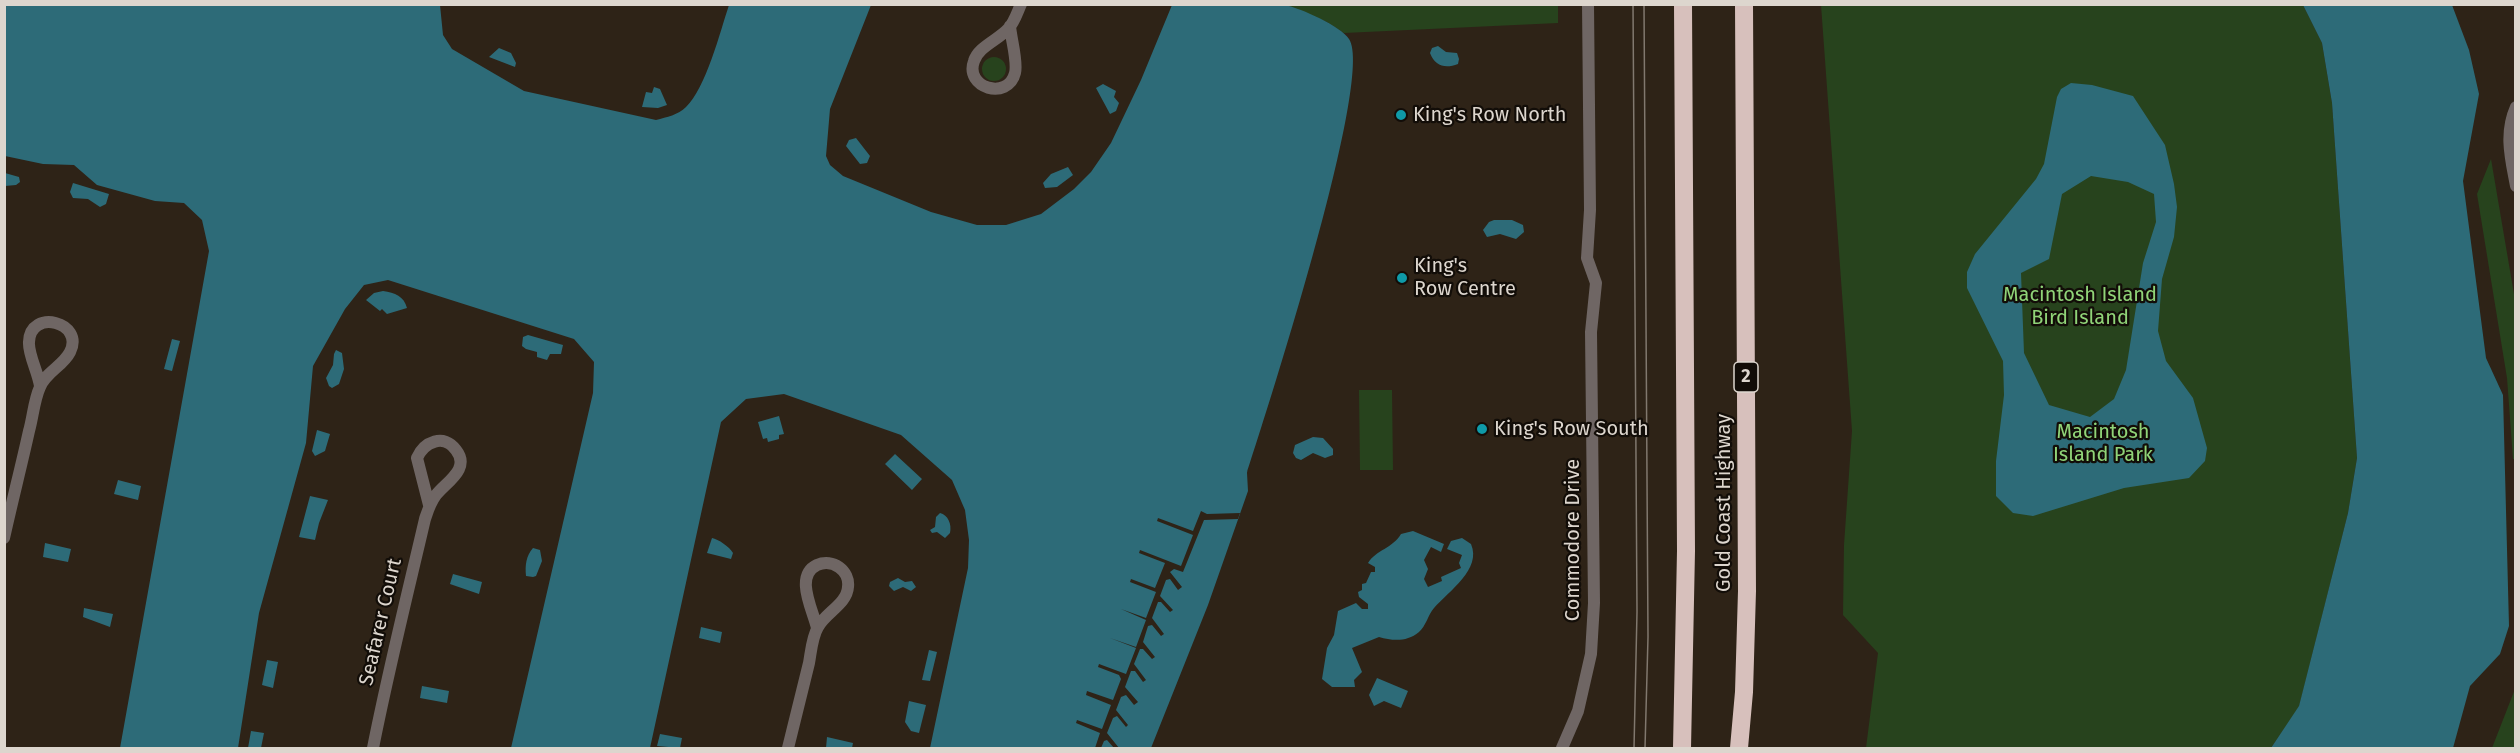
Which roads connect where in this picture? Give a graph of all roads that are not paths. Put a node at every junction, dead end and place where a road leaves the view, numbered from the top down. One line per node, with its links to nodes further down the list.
1 (1021, 4): 5 (street)
2 (1588, 4): 14 (street, Commodore Drive)
3 (1683, 4): 15 (highway, Gold Coast Highway)
4 (1744, 4): 16 (highway, Gold Coast Highway / 2)
5 (1011, 26): 5 (street)
6 (2516, 107): 7 (street)
7 (2516, 186)
8 (40, 386): 8 (street); 10 (street)
9 (429, 506): 9 (street, Seafarer Court); 12 (street, Seafarer Court)
10 (4, 538)
11 (817, 628): 11 (street); 13 (street)
12 (373, 748)
13 (788, 748)
14 (1562, 748)
15 (1682, 748)
16 (1739, 748)

